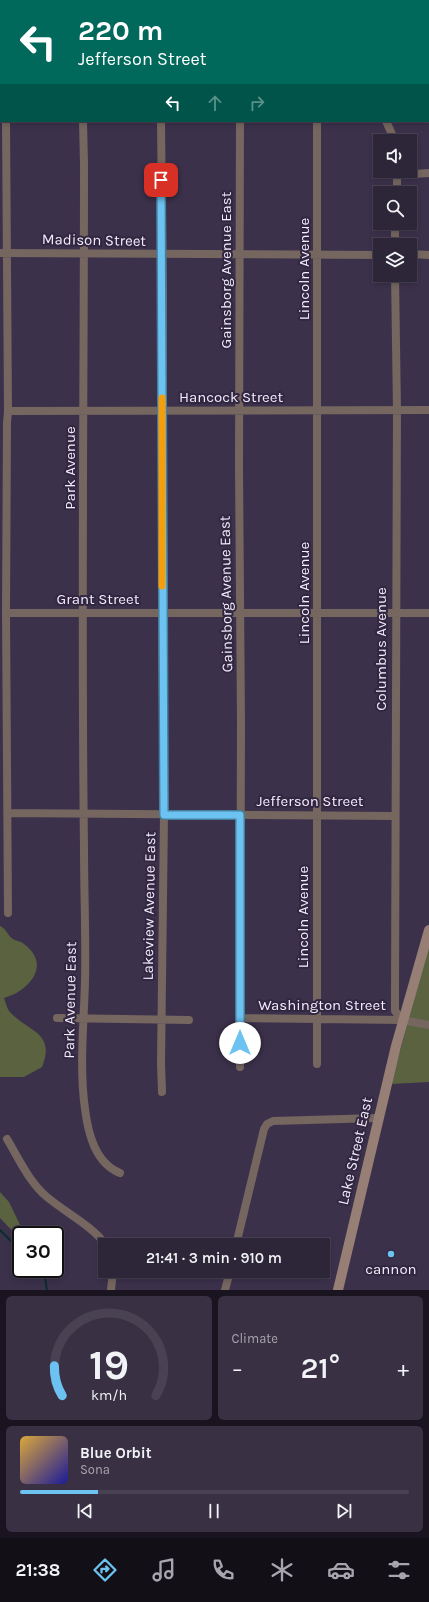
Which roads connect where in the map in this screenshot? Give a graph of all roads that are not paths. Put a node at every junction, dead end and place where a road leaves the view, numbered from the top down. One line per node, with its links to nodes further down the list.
1 (6, 122): 10 (street)
2 (83, 122): 11 (street, Park Avenue)
3 (161, 122): 16 (street, Lakeview Avenue East)
4 (240, 122): 12 (street, Gainsborg Avenue East)
5 (317, 122): 17 (street, Lincoln Avenue)
6 (386, 122): 7 (street)
7 (392, 134)
8 (417, 174): 9 (street)
9 (429, 174)
10 (4, 253): 11 (street, Madison Street); 21 (street)
11 (84, 254): 16 (street, Madison Street); 22 (street, Park Avenue)
12 (240, 254): 16 (street, Madison Street); 17 (street, Madison Street); 24 (street, Gainsborg Avenue East)
13 (373, 254): 17 (street, Madison Street)
14 (417, 254): 15 (street)
15 (429, 254)
16 (162, 255): 23 (street, Lakeview Avenue East)
17 (318, 255): 25 (street, Lincoln Avenue)
18 (396, 282): 19 (street, Columbus Avenue)
19 (397, 410): 20 (street, Hancock Street); 25 (street, Hancock Street); 32 (street, Columbus Avenue)
20 (429, 410)
21 (8, 411): 22 (street, Hancock Street); 26 (street)
22 (84, 411): 23 (street, Hancock Street); 28 (street, Park Avenue)
23 (162, 411): 24 (street, Hancock Street); 29 (street, Lakeview Avenue East)
24 (240, 411): 25 (street, Hancock Street); 30 (street, Gainsborg Avenue East)
25 (318, 411): 31 (street, Lincoln Avenue)
26 (3, 472): 27 (street)
27 (6, 613): 28 (street, Grant Street); 34 (street)
28 (84, 613): 29 (street, Grant Street); 35 (street, Park Avenue)
29 (162, 613): 30 (street, Grant Street); 36 (street, Lakeview Avenue East)
30 (240, 613): 31 (street, Grant Street); 37 (street, Gainsborg Avenue East)
31 (318, 613): 32 (street, Grant Street); 38 (street, Lincoln Avenue)
32 (395, 613): 33 (street, Grant Street); 39 (street, Columbus Avenue)
33 (429, 613)
34 (8, 813): 35 (street, Jefferson Street); 40 (street)
35 (83, 814): 36 (street, Jefferson Street); 43 (street, Park Avenue East)
36 (164, 815): 37 (street, Jefferson Street); 45 (street, Lakeview Avenue East)
37 (240, 815): 38 (street, Jefferson Street); 44 (street, Gainsborg Avenue East)
38 (317, 815): 39 (street, Jefferson Street); 47 (street, Lincoln Avenue)
39 (395, 816): 48 (street, Columbus Avenue)
40 (8, 913)
41 (429, 930): 48 (main road, Lake Street East)
42 (57, 1018): 43 (street)
43 (84, 1018): 45 (street); 55 (street, Park Avenue East)
44 (240, 1018): 47 (street, Washington Street); 51 (street, Gainsborg Avenue East)
45 (162, 1019): 46 (street); 52 (street, Lakeview Avenue East)
46 (189, 1020)
47 (316, 1020): 48 (street, Washington Street); 50 (street, Lincoln Avenue)
48 (403, 1020): 49 (street, Washington Street); 53 (main road, Lake Street East)
49 (429, 1025)
50 (317, 1064)
51 (240, 1067)
52 (162, 1092)
53 (378, 1118): 57 (street); 62 (main road, Lake Street East)
54 (7, 1139): 56 (street)
55 (120, 1173)
56 (99, 1238)
57 (238, 1238)
58 (112, 1278): 60 (street)
59 (228, 1278): 61 (street)
60 (111, 1290)
61 (225, 1290)
62 (338, 1290)

